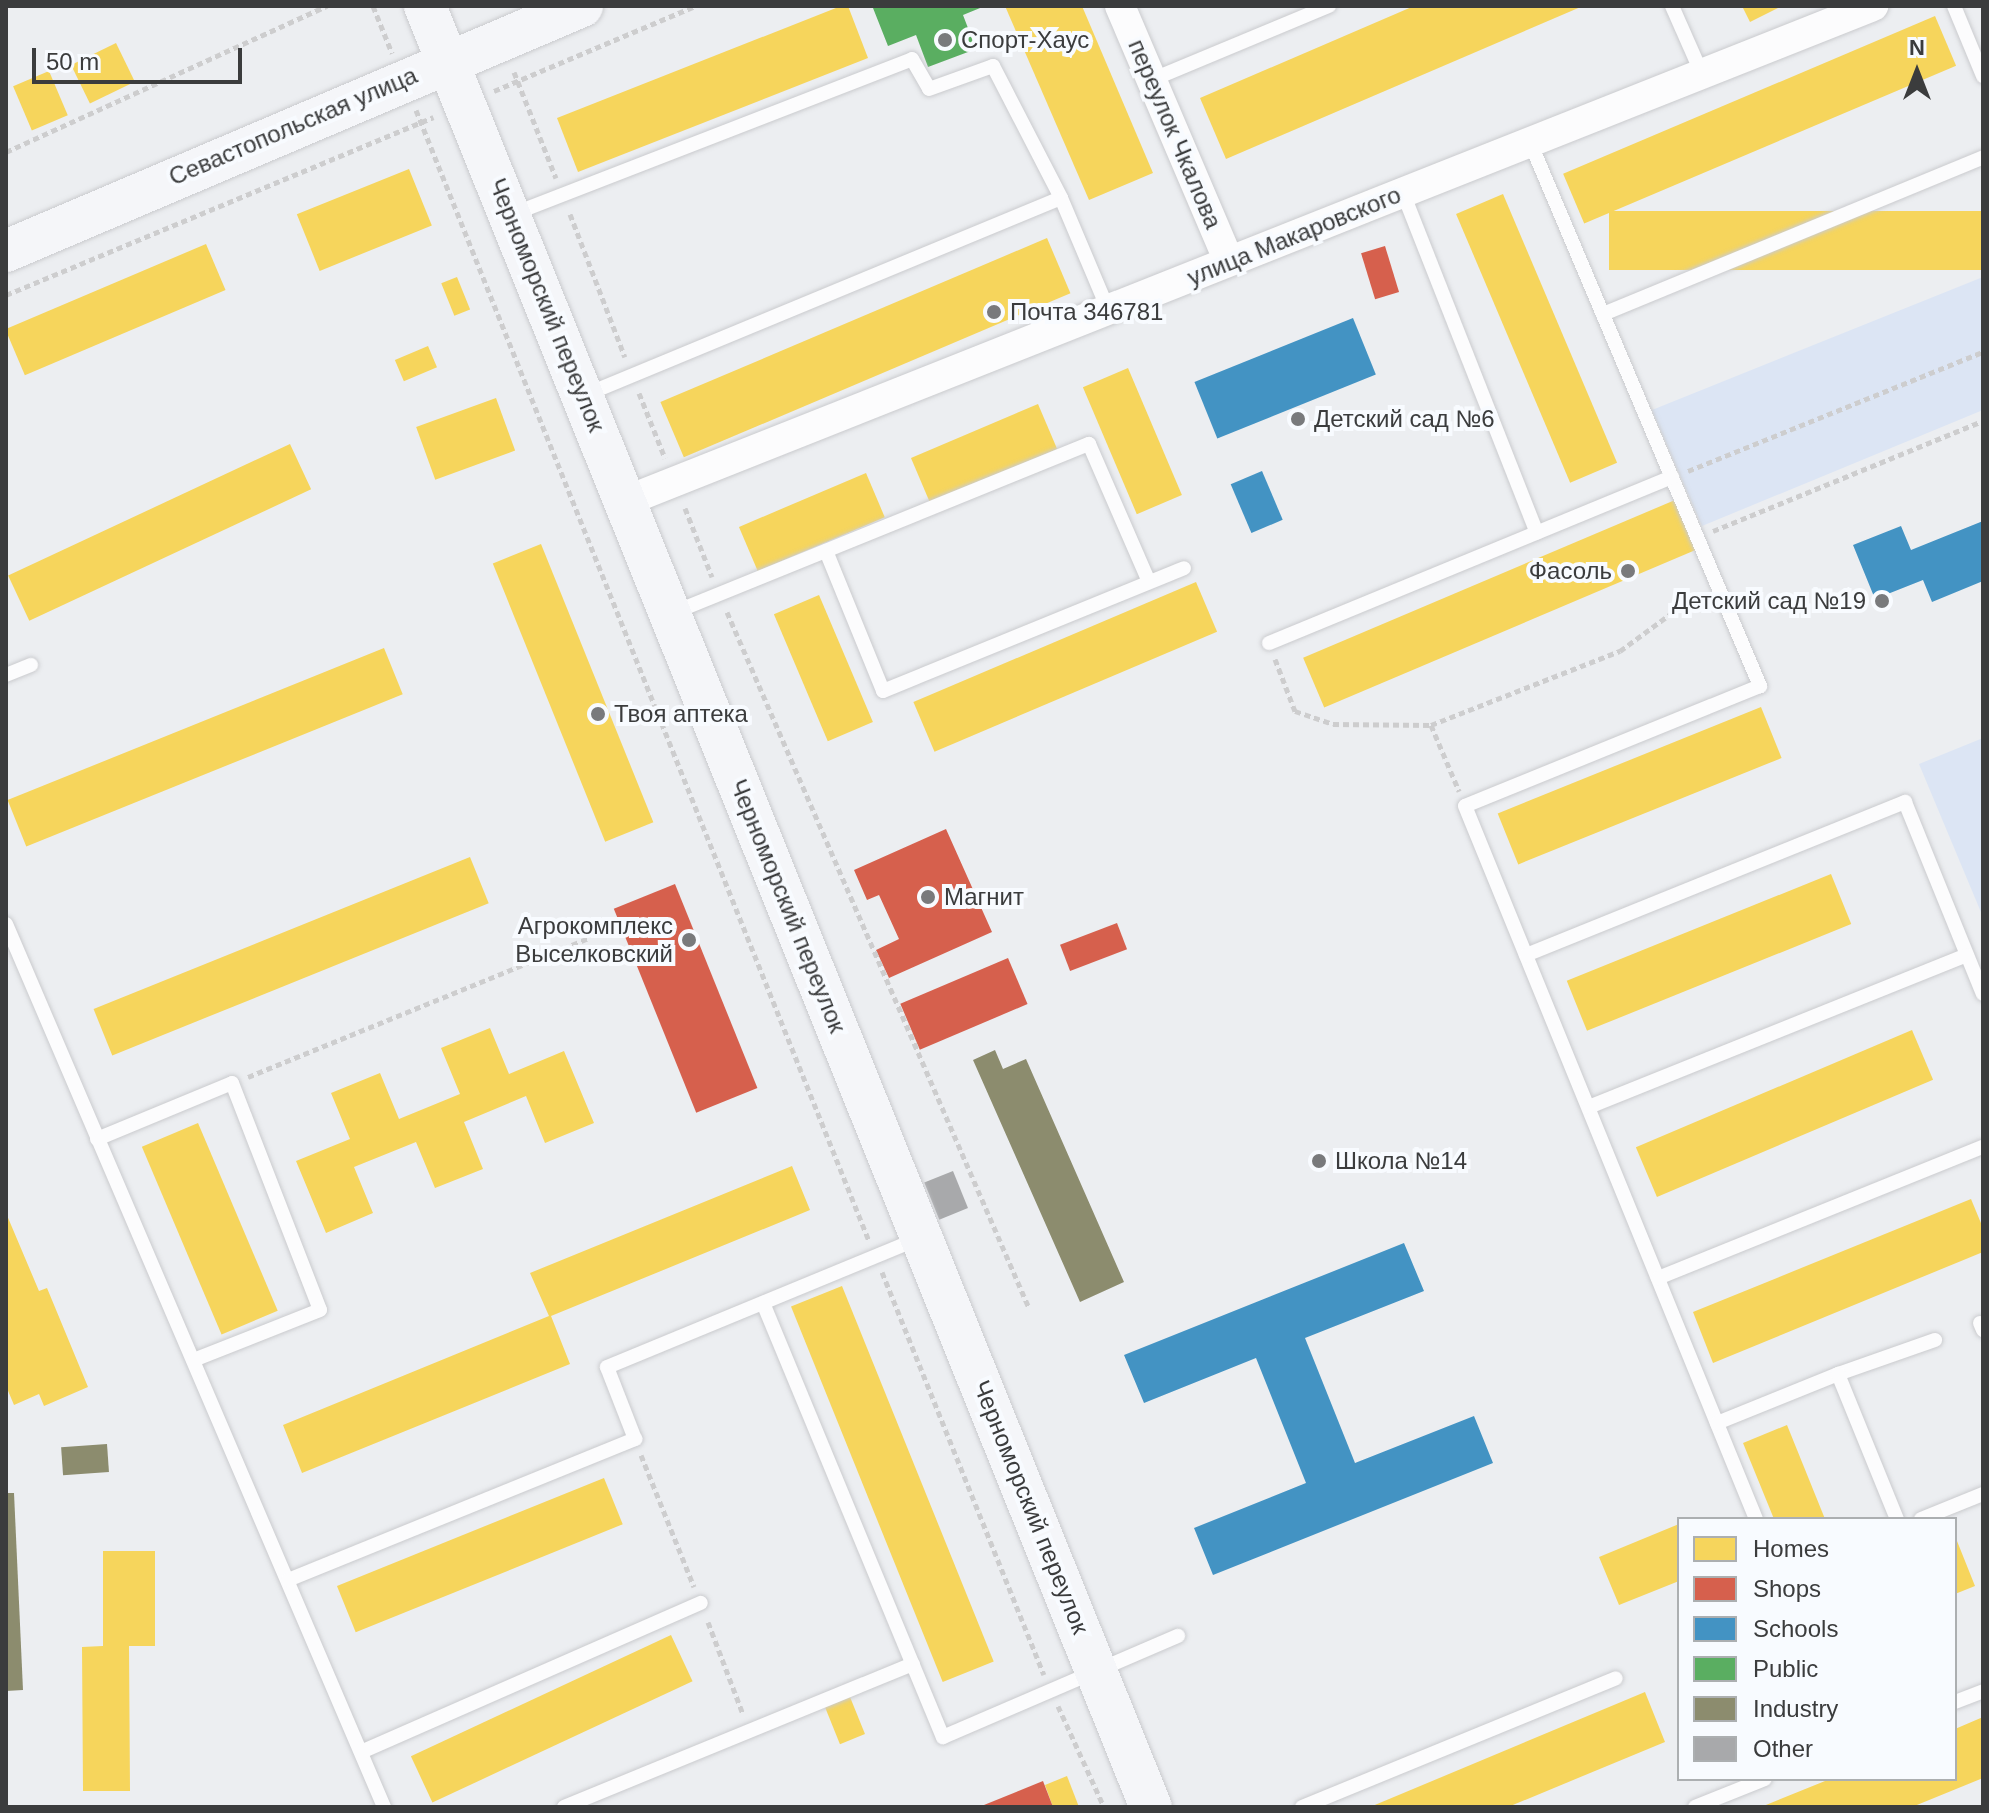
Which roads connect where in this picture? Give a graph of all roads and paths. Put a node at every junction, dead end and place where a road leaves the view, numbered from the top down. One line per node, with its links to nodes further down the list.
1 (327, 6): 21 (path)
2 (373, 6): 15 (path)
3 (425, 6): 12 (street, Черноморский переулок)
4 (582, 6): 11 (street, Севастопольская улица)
5 (695, 6): 17 (path)
6 (1120, 6): 16 (street, переулок Чкалова)
7 (1329, 6): 16 (lane)
8 (1672, 6): 13 (lane)
9 (1873, 6): 13 (street, улица Макаровского)
10 (1954, 6): 14 (lane)
11 (499, 40): 12 (street, Севастопольская улица); 17 (path)
12 (449, 61): 15 (street, Севастопольская улица); 18 (street, Черноморский переулок)
13 (1702, 74): 20 (street, улица Макаровского)
14 (1983, 76)
15 (403, 78): 19 (path); 27 (street, Севастопольская улица)
16 (1151, 80): 28 (street, переулок Чкалова)
17 (518, 82): 18 (path); 24 (path)
18 (467, 102): 19 (path); 26 (street, Черноморский переулок)
19 (420, 122): 29 (path); 62 (path)
20 (1530, 142): 23 (street, улица Макаровского); 31 (lane)
21 (6, 152)
22 (1983, 157): 31 (lane)
23 (1403, 193): 28 (street, улица Макаровского); 39 (lane)
24 (562, 194): 25 (lane); 26 (lane); 33 (path)
25 (1061, 198): 30 (lane); 33 (lane)
26 (509, 216): 34 (street, Черноморский переулок)
27 (6, 251)
28 (1229, 261): 30 (street, улица Макаровского)
29 (6, 295)
30 (1108, 309): 37 (street, улица Макаровского)
31 (1603, 314): 36 (lane)
32 (1983, 352): 36 (path)
33 (633, 376): 34 (lane); 37 (path)
34 (584, 396): 38 (street, Черноморский переулок)
35 (1983, 421): 40 (path)
36 (1672, 477): 39 (lane); 40 (lane)
37 (675, 482): 38 (street, улица Макаровского); 45 (path)
38 (626, 501): 46 (street, Черноморский переулок)
39 (1537, 533): 47 (lane)
40 (1698, 538): 43 (lane)
41 (826, 551): 44 (lane); 44 (lane); 45 (lane)
42 (1184, 568): 44 (lane)
43 (1716, 581): 50 (path); 51 (lane)
44 (1149, 582)
45 (719, 595): 46 (lane); 65 (path)
46 (671, 614): 61 (street, Черноморский переулок)
47 (1269, 643): 50 (path)
48 (31, 665): 49 (lane)
49 (6, 675)
50 (1431, 725): 51 (path)
51 (1465, 806): 54 (lane)
52 (6, 924): 59 (lane)
53 (589, 938): 57 (path)
54 (1526, 955): 55 (lane); 58 (lane)
55 (1967, 955): 56 (lane); 58 (lane)
56 (1983, 994)
57 (232, 1083): 59 (lane); 67 (lane)
58 (1589, 1107): 63 (lane)
59 (97, 1139): 67 (lane)
60 (1983, 1147): 63 (lane)
61 (922, 1237): 62 (lane); 78 (street, Черноморский переулок)
62 (876, 1256): 64 (lane); 80 (path)
63 (1658, 1278): 69 (lane)
64 (763, 1303): 74 (lane); 77 (lane)
65 (1029, 1308)
66 (1935, 1340): 68 (lane)
67 (194, 1360): 74 (lane)
68 (1838, 1374): 69 (lane); 72 (lane)
69 (1717, 1423): 71 (lane)
70 (1983, 1494): 73 (lane)
71 (1755, 1517)
72 (1896, 1517)
73 (1926, 1517)
74 (288, 1580): 83 (lane)
75 (701, 1603): 83 (lane)
76 (1178, 1636): 78 (lane)
77 (913, 1664): 80 (lane); 86 (lane)
78 (1096, 1669): 80 (lane); 88 (street, Черноморский переулок)
79 (1616, 1678): 89 (lane)
80 (1050, 1690): 87 (path)
81 (1983, 1691): 82 (lane)
82 (1957, 1701)
83 (361, 1752): 85 (lane)
84 (1756, 1781): 90 (lane)
85 (384, 1807)
86 (564, 1807)
87 (1104, 1807)
88 (1151, 1807)
89 (1302, 1807)
90 (1695, 1807)

